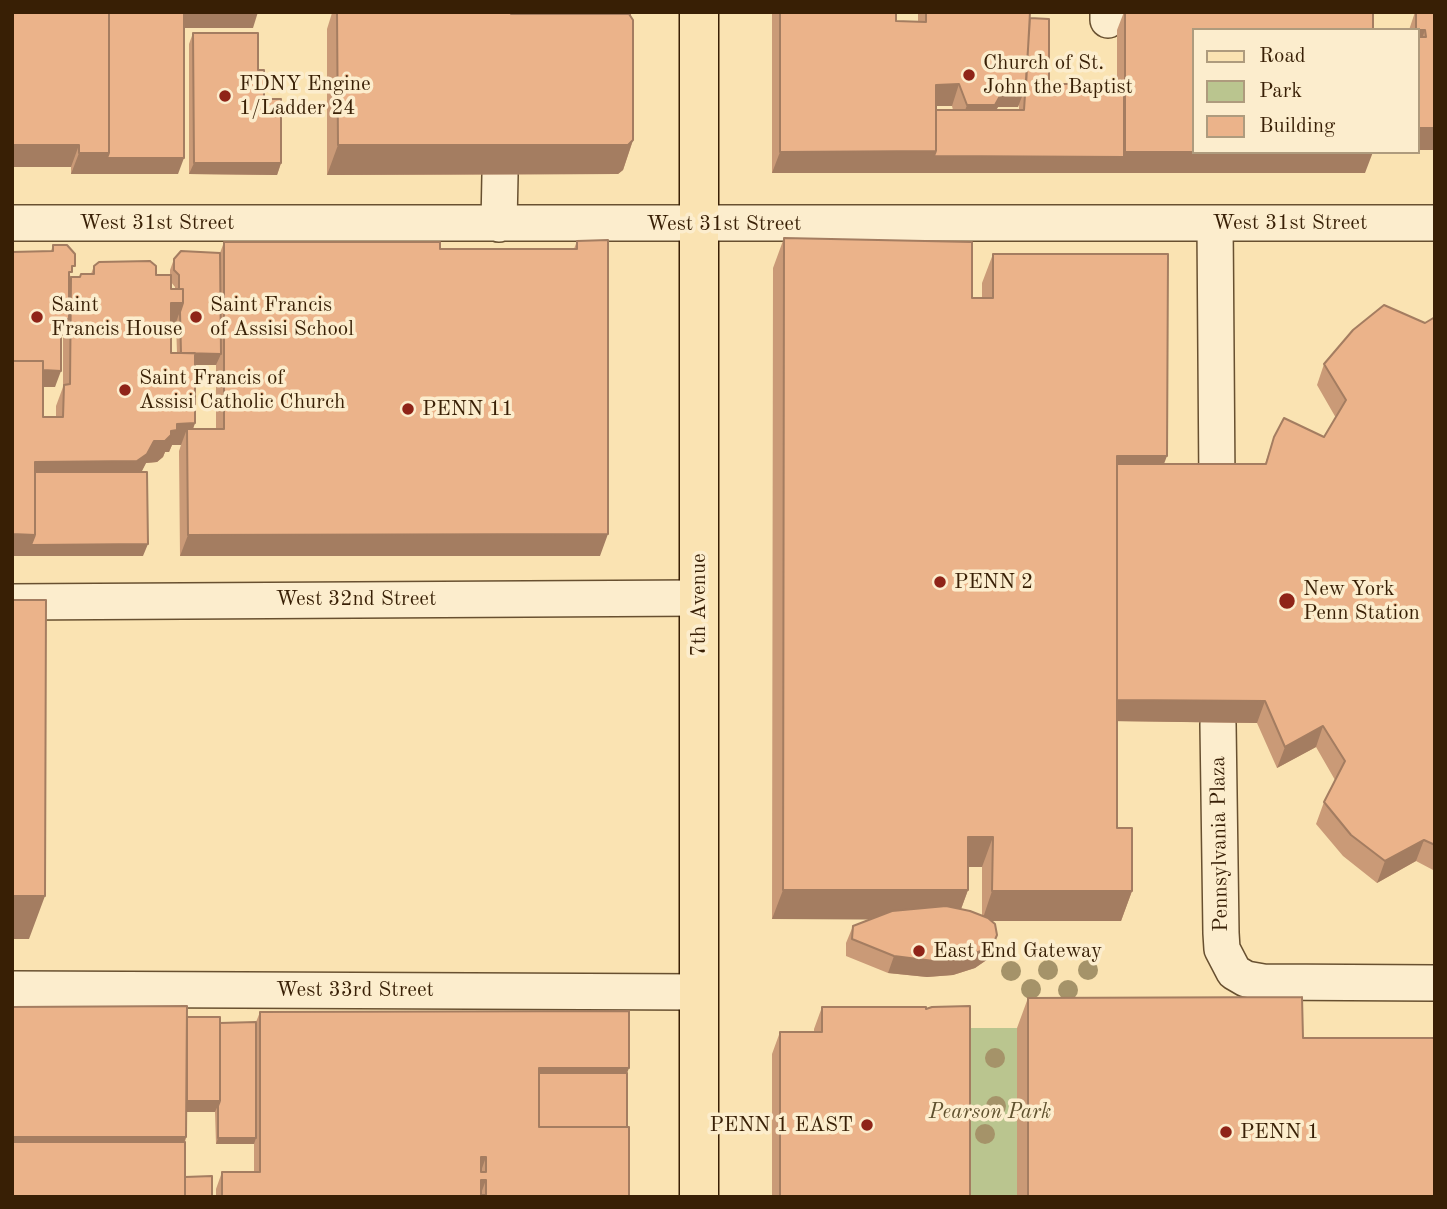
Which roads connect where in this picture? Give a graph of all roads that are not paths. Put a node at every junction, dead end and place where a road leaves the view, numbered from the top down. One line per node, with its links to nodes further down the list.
1 (699, 12): 7 (main road, 7th Avenue)
2 (500, 175): 6 (street)
3 (12, 223): 6 (street, West 31st Street)
4 (1215, 223): 5 (street, West 31st Street); 7 (street, West 31st Street); 8 (street)
5 (1435, 223)
6 (499, 224): 7 (street, West 31st Street)
7 (700, 224): 9 (main road, 7th Avenue)
8 (1217, 486)
9 (699, 598): 10 (street, West 32nd Street); 14 (main road, 7th Avenue)
10 (12, 601)
11 (1219, 724): 12 (street, Pennsylvania Plaza)
12 (1435, 983)
13 (12, 989): 14 (street, West 33rd Street)
14 (698, 992): 15 (main road, 7th Avenue)
15 (699, 1197)

